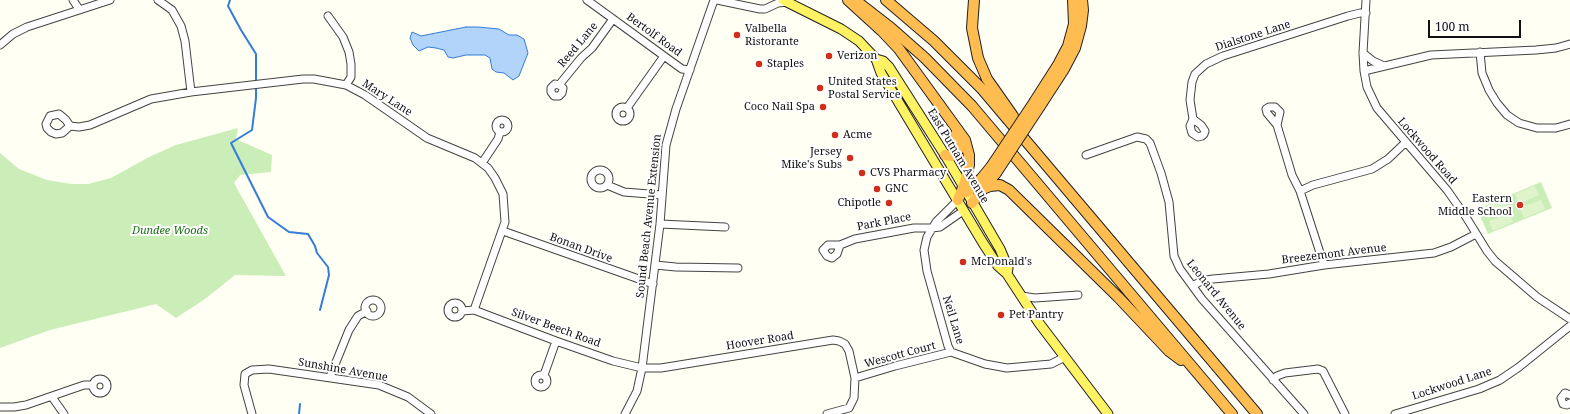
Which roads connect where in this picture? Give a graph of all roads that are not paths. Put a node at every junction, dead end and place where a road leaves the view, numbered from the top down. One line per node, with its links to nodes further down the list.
1 (73, 0): 14 (street)
2 (110, 0): 14 (street)
3 (158, 0): 29 (street)
4 (587, 0): 17 (street, Bertolf Road)
5 (715, 0): 13 (street); 25 (street, Sound Beach Avenue Extension)
6 (848, 0): 30 (highway)
7 (855, 0): 75 (highway)
8 (886, 0): 43 (highway)
9 (974, 0): 43 (highway)
10 (1073, 0): 31 (highway)
11 (1082, 0): 31 (highway)
12 (1366, 0): 15 (street, Lockwood Road)
13 (786, 1): 23 (main road, East Putnam Avenue)
14 (79, 9): 18 (street)
15 (1366, 13): 21 (street, Lockwood Road); 33 (street, Dialstone Lane)
16 (328, 16): 27 (street)
17 (613, 19): 22 (street, Bertolf Road); 28 (street, Reed Lane)
18 (0, 44)
19 (1570, 44): 20 (street)
20 (1480, 52): 24 (street); 34 (street)
21 (1363, 53): 24 (street); 26 (street, Lockwood Road)
22 (664, 56): 25 (street, Bertolf Road); 32 (street)
23 (876, 59): 39 (main road, East Putnam Avenue); 49 (main road, East Putnam Avenue)
24 (1384, 66): 26 (street)
25 (690, 70): 48 (street, Sound Beach Avenue Extension)
26 (1364, 71): 38 (street, Lockwood Road)
27 (346, 85): 29 (street, Mary Lane); 41 (street, Mary Lane)
28 (559, 85)
29 (191, 92): 36 (street, Mary Lane)
30 (939, 103): 39 (highway); 46 (highway)
31 (1037, 104): 42 (highway, bridge)
32 (627, 108)
33 (1193, 119)
34 (1570, 124)
35 (1277, 125): 47 (street)
36 (70, 126)
37 (500, 132): 41 (street)
38 (1406, 142): 47 (street); 56 (street, Lockwood Road)
39 (945, 155): 46 (main road, East Putnam Avenue)
40 (1086, 155): 63 (street, Leonard Avenue)
41 (482, 162): 55 (street, Mary Lane)
42 (994, 170): 45 (highway); 46 (highway)
43 (1054, 174): 92 (highway)
44 (606, 185): 48 (street)
45 (985, 188): 50 (highway); 75 (highway)
46 (965, 190): 49 (highway); 50 (main road, East Putnam Avenue)
47 (1300, 191): 59 (street)
48 (662, 195): 52 (street, Sound Beach Avenue Extension)
49 (958, 200): 51 (main road, East Putnam Avenue); 54 (street)
50 (972, 203): 51 (main road, Park Place); 61 (main road, East Putnam Avenue)
51 (964, 211): 54 (street, Park Place); 61 (main road, East Putnam Avenue)
52 (660, 224): 53 (street); 58 (street, Sound Beach Avenue Extension)
53 (724, 227)
54 (932, 228): 57 (street, Park Place); 72 (street, Neil Lane)
55 (503, 231): 62 (street, Bonan Drive); 66 (street, Mary Lane)
56 (1476, 234): 59 (street, Breezemont Avenue); 69 (street, Lockwood Road)
57 (840, 245)
58 (655, 265): 60 (street); 62 (street, Sound Beach Avenue Extension)
59 (1324, 265): 63 (street, Breezemont Avenue)
60 (738, 268)
61 (1007, 274): 65 (main road, East Putnam Avenue)
62 (653, 284): 74 (street, Sound Beach Avenue Extension)
63 (1193, 286): 79 (street, Leonard Avenue)
64 (1078, 295): 65 (street)
65 (1021, 296): 73 (main road, East Putnam Avenue)
66 (474, 310): 68 (street, Silver Beech Road); 71 (street, Silver Beech Road)
67 (366, 311): 77 (street)
68 (462, 311)
69 (1570, 319)
70 (1570, 326): 95 (street, Lockwood Lane)
71 (556, 341): 74 (street, Silver Beech Road); 76 (street)
72 (951, 352): 73 (street, Neil Lane); 78 (street, Wescott Court)
73 (1065, 357): 90 (main road, East Putnam Avenue)
74 (642, 368): 78 (street, Hoover Road); 88 (street, Sound Beach Avenue Extension)
75 (1195, 370): 91 (highway)
76 (544, 375)
77 (330, 377): 86 (street, Sunshine Avenue); 87 (street, Sunshine Avenue)
78 (855, 378): 89 (street, Hoover Road)
79 (1273, 380): 93 (street, Leonard Avenue); 94 (street)
80 (93, 385): 82 (street)
81 (1570, 395): 83 (street)
82 (52, 396): 84 (street); 85 (street)
83 (1570, 403)
84 (0, 407)
85 (64, 414)
86 (252, 414)
87 (431, 414)
88 (626, 414)
89 (827, 414)
90 (1108, 414)
91 (1232, 414)
92 (1257, 414)
93 (1304, 414)
94 (1345, 414)
95 (1395, 414)

